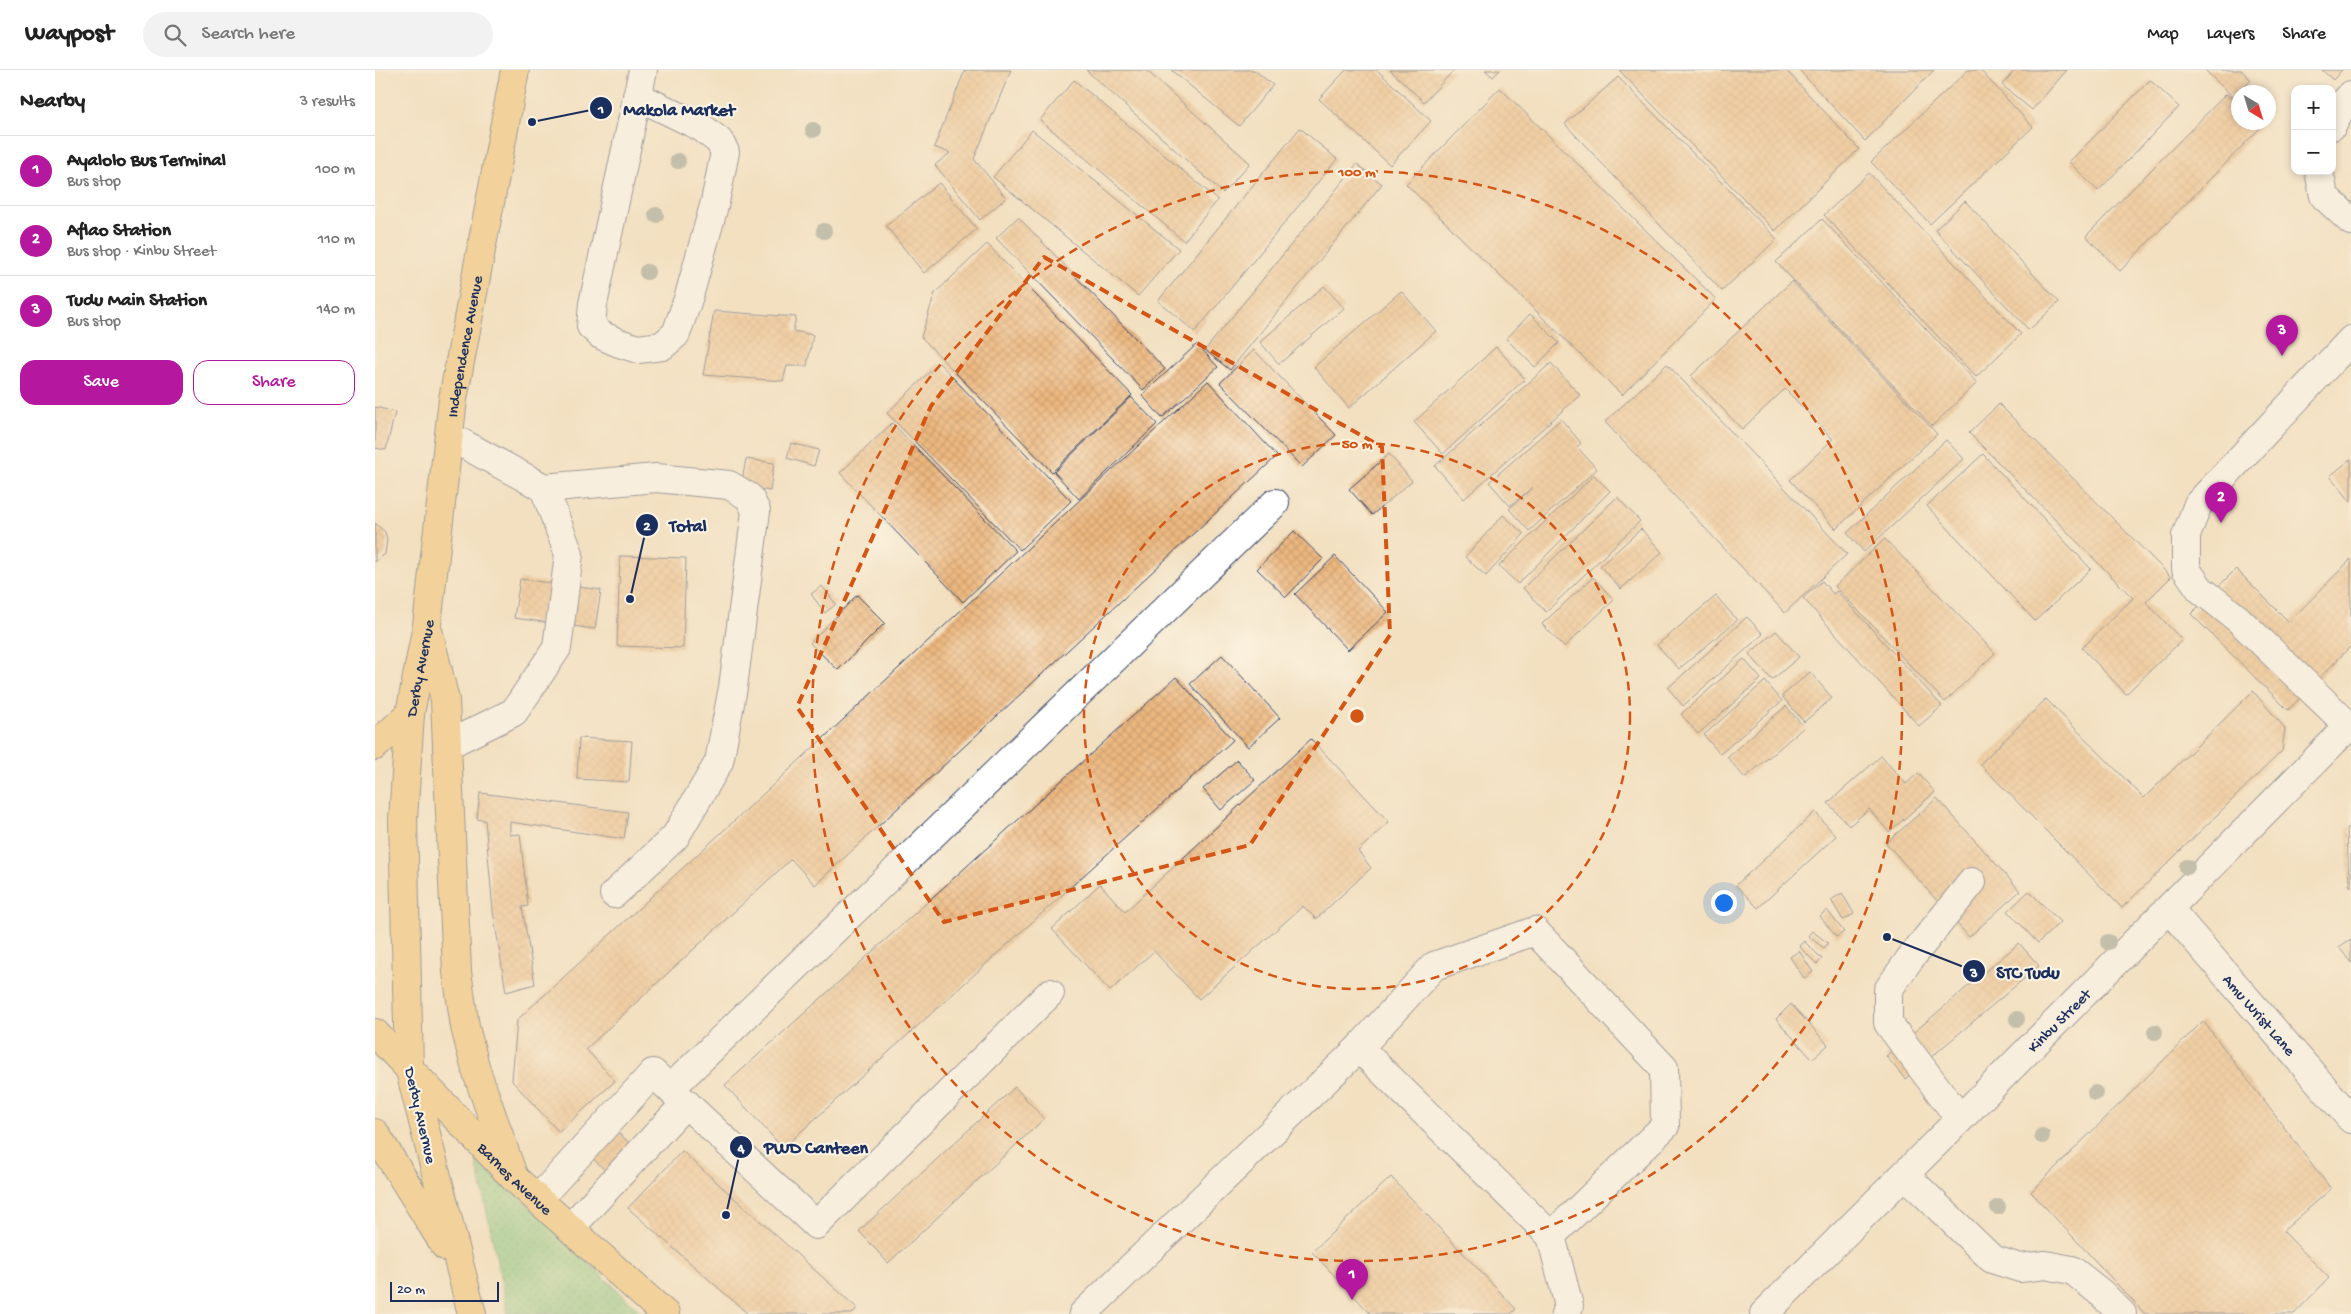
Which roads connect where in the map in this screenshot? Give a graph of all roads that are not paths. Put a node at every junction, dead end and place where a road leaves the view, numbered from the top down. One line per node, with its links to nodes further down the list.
1 (515, 70): 8 (main road, Independence Avenue)
2 (641, 76): 2 (street)
3 (2351, 95): 4 (street)
4 (2336, 118)
5 (2320, 175): 6 (street)
6 (2351, 221)
7 (2351, 340): 13 (street)
8 (449, 436): 9 (street); 11 (main road, Independence Avenue)
9 (544, 488): 14 (street); 17 (street)
10 (1275, 503): 23 (street)
11 (427, 625): 12 (main road, Derby Avernue); 14 (main road, Derby Avernue)
12 (410, 714): 15 (main road); 22 (main road, Derby Avernue)
13 (2350, 725): 18 (street, Kinbu Street)
14 (447, 745): 28 (main road, Derby Avernue)
15 (375, 746)
16 (1972, 882): 24 (street)
17 (614, 894)
18 (2169, 908): 24 (street, Kinbu Street); 25 (street, Amu Wrist Lane)
19 (1049, 993): 23 (street)
20 (375, 1033): 22 (main road, Barnes Avenue)
21 (1359, 1048): 31 (street); 31 (street); 36 (street)
22 (409, 1067): 28 (main road, Barnes Avenue); 32 (main road, Derby Avernue)
23 (670, 1088): 29 (street); 30 (street)
24 (1960, 1119): 27 (street, Kinbu Street)
25 (2351, 1119)
26 (375, 1133): 32 (main road)
27 (1905, 1175): 37 (street, Kinbu Street); 38 (street)
28 (514, 1178): 29 (main road, Barnes Avenue)
29 (538, 1199): 30 (main road, Barnes Avenue)
30 (570, 1228): 35 (main road, Barnes Avenue)
31 (1551, 1236): 33 (street)
32 (459, 1269): 34 (main road)
33 (1570, 1311)
34 (472, 1314)
35 (665, 1314)
36 (1083, 1314)
37 (1764, 1314)
38 (2122, 1314)

